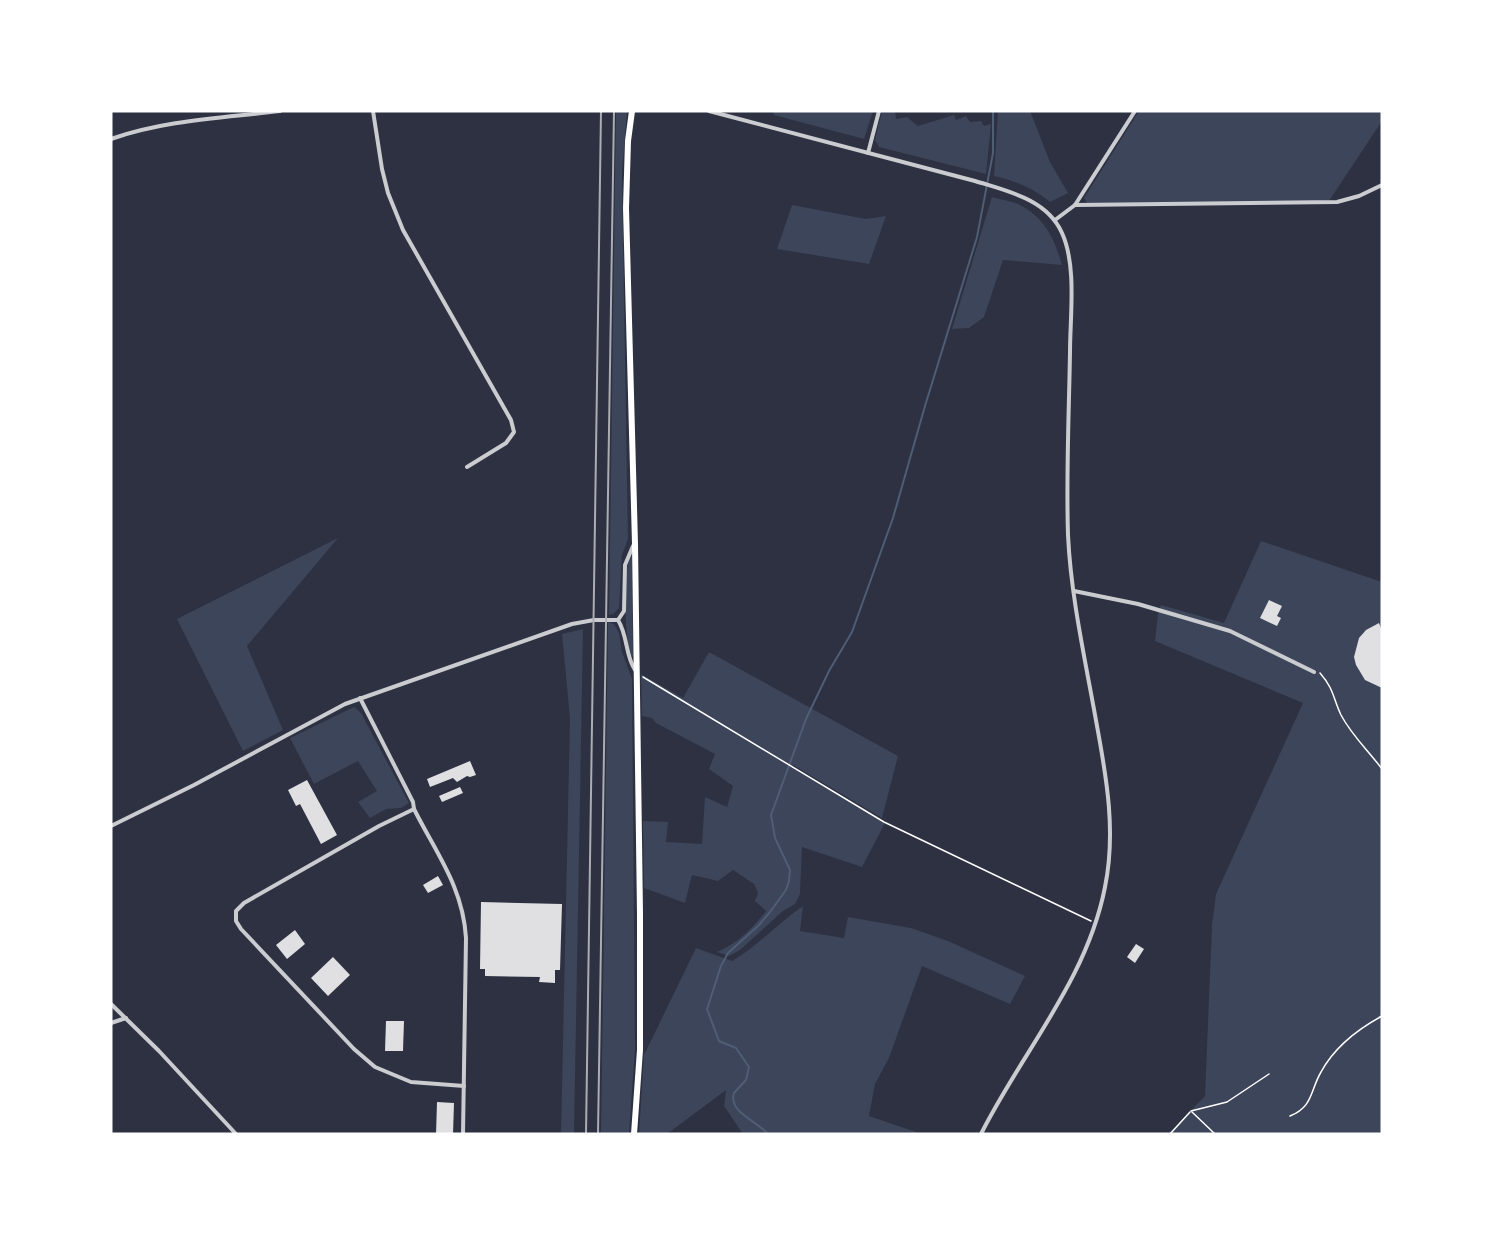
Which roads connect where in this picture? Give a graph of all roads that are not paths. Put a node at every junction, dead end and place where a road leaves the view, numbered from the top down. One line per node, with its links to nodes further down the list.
1 (280, 111): 7 (street)
2 (373, 111): 12 (street)
3 (632, 111): 13 (main road)
4 (709, 111): 8 (street)
5 (879, 111): 8 (street)
6 (1135, 111): 10 (street)
7 (111, 139)
8 (868, 153): 11 (street)
9 (1382, 185): 10 (street)
10 (1075, 205): 11 (street)
11 (1055, 220): 14 (street)
12 (467, 467)
13 (635, 544): 15 (street); 17 (main road)
14 (1074, 591): 16 (street); 28 (street)
15 (618, 620): 17 (street); 18 (street)
16 (1314, 672)
17 (637, 674): 27 (main road)
18 (360, 698): 19 (street); 20 (street)
19 (414, 809): 24 (street); 24 (street)
20 (111, 826)
21 (111, 1004): 22 (street)
22 (126, 1018): 23 (street); 25 (street)
23 (111, 1023)
24 (464, 1086): 26 (street)
25 (236, 1134)
26 (463, 1134)
27 (634, 1134)
28 (981, 1134)

